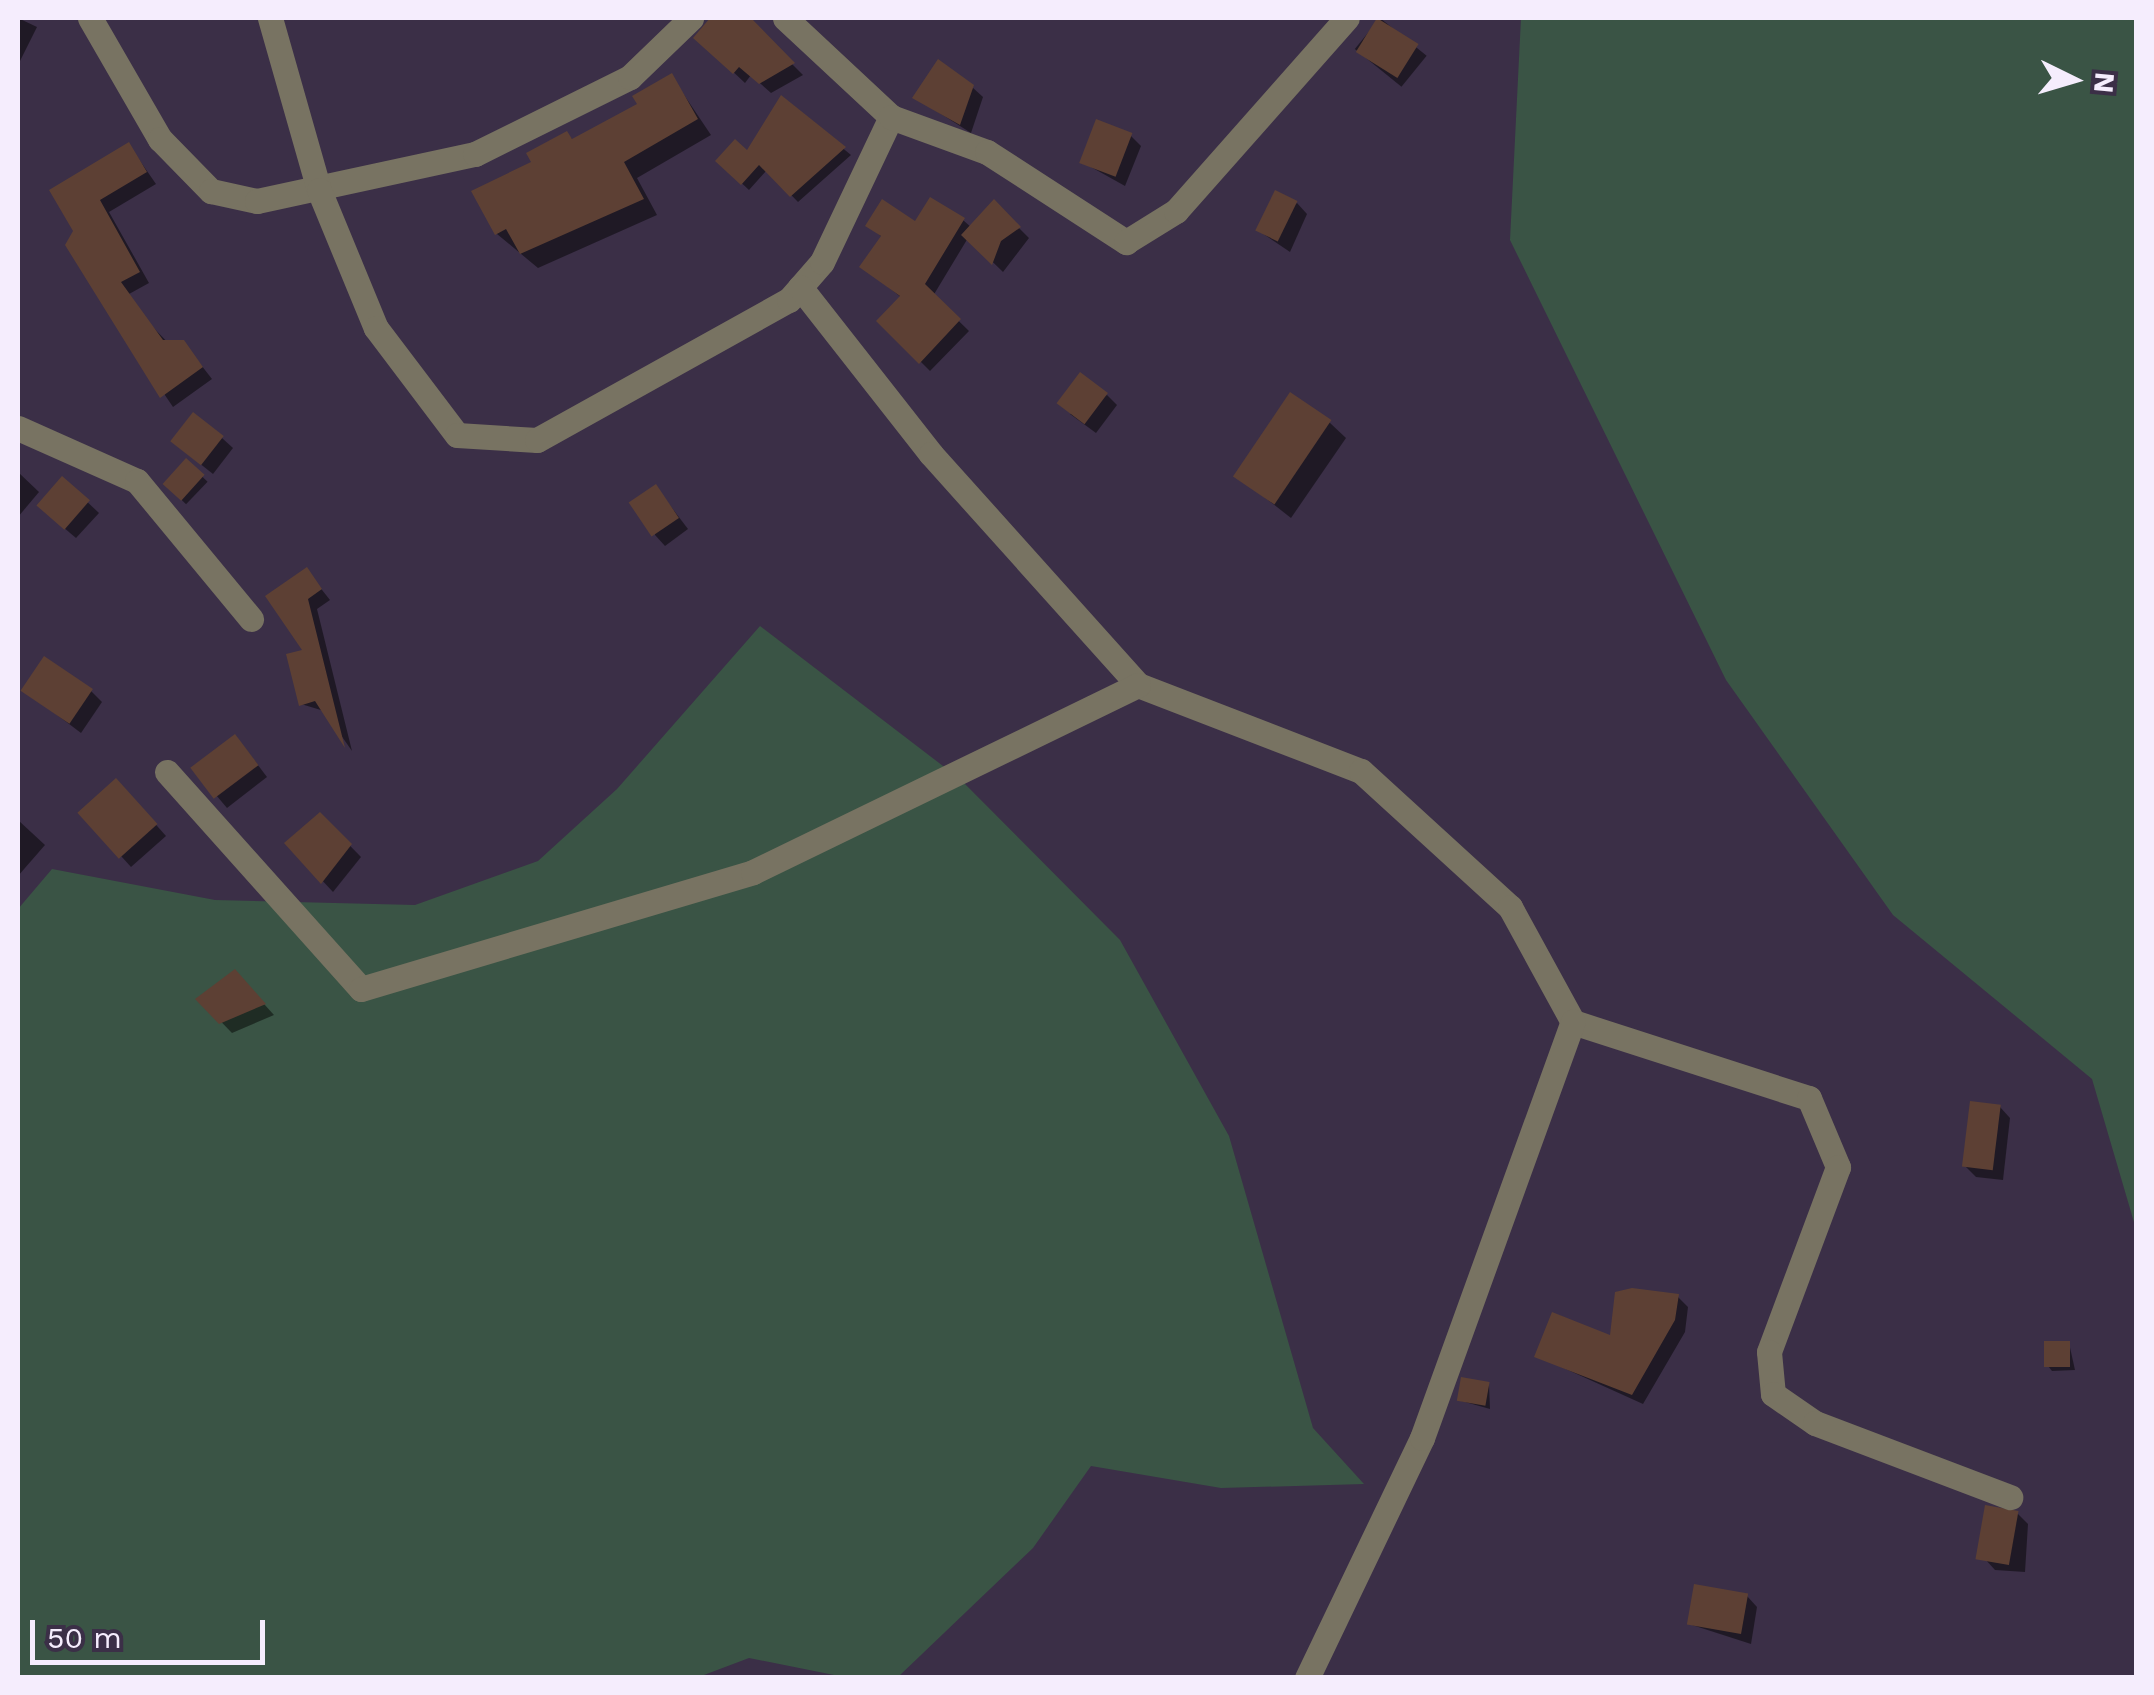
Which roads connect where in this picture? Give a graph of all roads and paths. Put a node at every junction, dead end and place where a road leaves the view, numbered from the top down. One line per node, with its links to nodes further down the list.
1 (90, 18): 7 (street)
2 (270, 18): 7 (street)
3 (691, 18): 7 (street)
4 (784, 18): 6 (street)
5 (1347, 18): 6 (street)
6 (891, 117): 8 (street)
7 (319, 190): 8 (street)
8 (800, 287): 11 (street)
9 (18, 428): 10 (street)
10 (250, 619)
11 (1138, 685): 12 (street); 13 (street)
12 (168, 772)
13 (1573, 1022): 14 (street); 15 (street)
14 (2010, 1497)
15 (1307, 1678)

